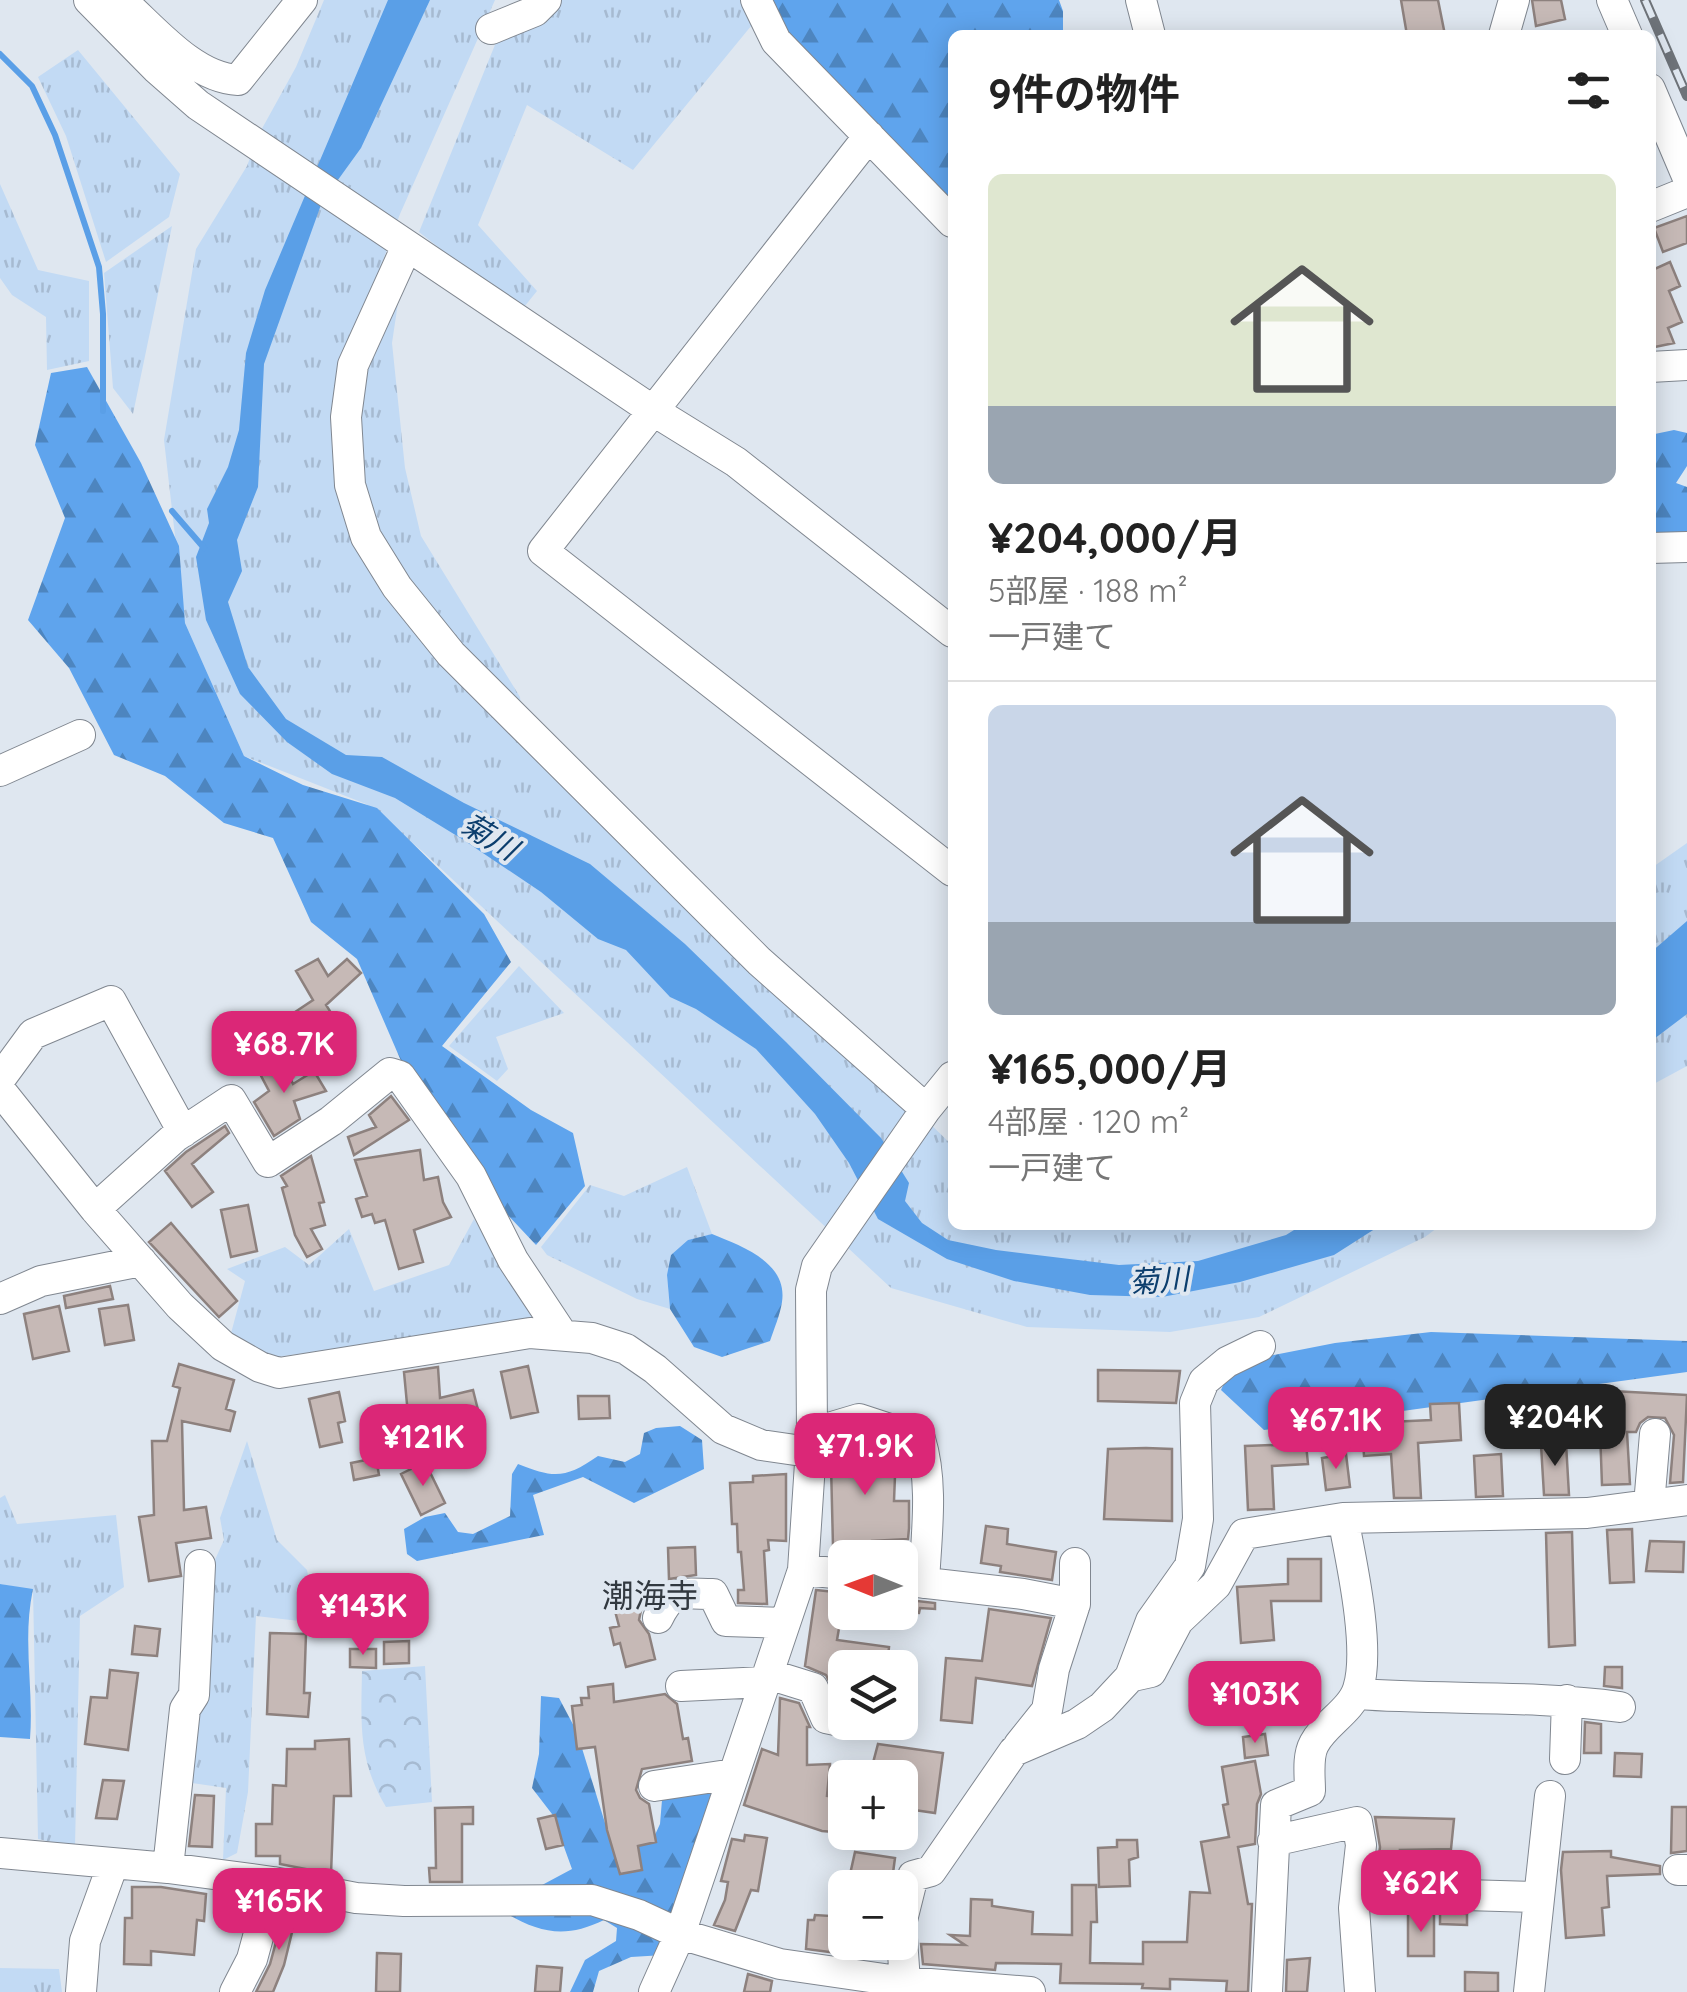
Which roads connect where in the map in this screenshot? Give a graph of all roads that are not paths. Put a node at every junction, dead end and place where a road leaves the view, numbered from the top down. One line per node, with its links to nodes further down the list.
1 (89, 0): 17 (street)
2 (121, 0): 3 (street)
3 (302, 0)
4 (546, 0): 8 (street)
5 (756, 0): 12 (street)
6 (1141, 0): 9 (street)
7 (1612, 0): 10 (street)
8 (491, 29)
9 (1149, 30)
10 (1625, 30)
11 (1656, 104): 13 (street)
12 (869, 136): 16 (street); 20 (street)
13 (1687, 176)
14 (1687, 192): 15 (street)
15 (1656, 205)
16 (948, 218)
17 (403, 244): 20 (street); 30 (street)
18 (1687, 365): 19 (street)
19 (1656, 367)
20 (652, 410): 23 (street); 26 (street)
21 (1687, 547): 22 (street)
22 (1656, 548)
23 (948, 629)
24 (80, 735): 25 (street)
25 (0, 770)
26 (948, 869)
27 (0, 1079): 31 (street)
28 (948, 1083): 30 (street)
29 (0, 1090): 32 (street)
30 (923, 1114): 38 (street)
31 (183, 1132): 32 (street); 35 (street)
32 (95, 1208): 33 (street)
33 (141, 1261): 34 (street); 35 (street)
34 (0, 1299)
35 (562, 1334): 38 (street)
36 (1260, 1346): 51 (street)
37 (1655, 1434): 40 (street)
38 (811, 1443): 42 (street); 45 (street)
39 (1687, 1500): 40 (street)
40 (1649, 1505): 41 (street)
41 (1343, 1518): 51 (street); 54 (street)
42 (918, 1551)
43 (1075, 1563): 48 (street)
44 (200, 1564): 66 (street)
45 (803, 1570): 46 (street); 50 (street)
46 (828, 1572)
47 (918, 1583): 48 (street)
48 (1074, 1604): 58 (street)
49 (658, 1618): 50 (street)
50 (785, 1623): 52 (street)
51 (1130, 1677): 58 (street)
52 (766, 1678): 53 (street); 57 (street); 60 (street)
53 (681, 1686)
54 (1357, 1694): 55 (street); 63 (street)
55 (1566, 1700): 56 (street); 59 (street)
56 (1620, 1707)
57 (828, 1718)
58 (1014, 1751): 72 (street)
59 (1565, 1759)
60 (734, 1774): 61 (street); 70 (street)
61 (654, 1786)
62 (1550, 1796): 69 (street)
63 (1273, 1840): 78 (street); 79 (street)
64 (0, 1853): 65 (street)
65 (113, 1864): 66 (street); 74 (street)
66 (168, 1868): 67 (street)
67 (273, 1882): 70 (street); 75 (street)
68 (1465, 1895): 69 (street)
69 (1537, 1897): 80 (street)
70 (680, 1934): 71 (street); 76 (street)
71 (804, 1980): 72 (street)
72 (923, 1986): 73 (street)
73 (964, 1989): 77 (street)
74 (81, 1992)
75 (235, 1992)
76 (654, 1992)
77 (1030, 1992)
78 (1267, 1992)
79 (1360, 1992)
80 (1528, 1992)

